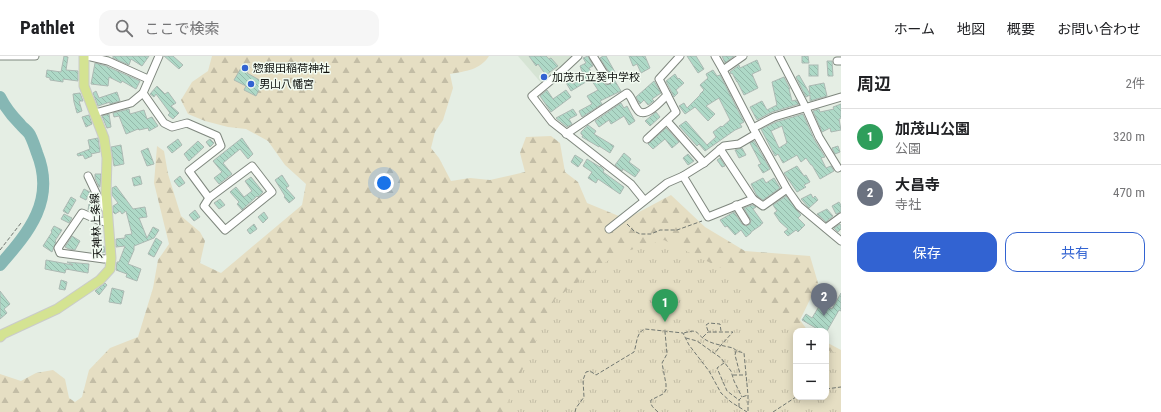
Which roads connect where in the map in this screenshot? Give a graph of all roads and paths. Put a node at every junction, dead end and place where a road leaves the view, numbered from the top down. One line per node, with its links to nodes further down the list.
1 (0, 56): 2 (street)
2 (16, 56): 3 (street)
3 (35, 56)
4 (84, 56): 20 (main road, 天神林上条線)
5 (87, 56): 14 (street)
6 (159, 56): 14 (street)
7 (578, 56): 23 (street)
8 (593, 56): 15 (street)
9 (680, 56): 17 (street)
10 (715, 56): 13 (street)
11 (743, 56): 13 (street)
12 (779, 56): 19 (street)
13 (723, 70): 22 (street)
14 (148, 79): 16 (street)
15 (608, 80)
16 (142, 94): 20 (street); 31 (street)
17 (667, 95): 21 (street); 23 (street)
18 (841, 97): 19 (street)
19 (806, 108): 22 (street); 27 (street)
20 (95, 113): 35 (main road, 天神林上条線)
21 (668, 121): 24 (street); 26 (street)
22 (755, 131): 25 (street); 30 (street)
23 (566, 134): 33 (street)
24 (647, 139)
25 (720, 149): 26 (street); 32 (street)
26 (704, 163): 29 (street)
27 (840, 169)
28 (88, 176): 35 (street)
29 (684, 176): 33 (street); 36 (street)
30 (787, 189): 32 (street); 42 (street)
31 (209, 198): 31 (street)
32 (753, 199): 34 (street)
33 (644, 200): 38 (street)
34 (736, 205): 36 (street); 39 (street)
35 (108, 211): 40 (main road, 天神林上条線)
36 (708, 217): 38 (path)
37 (841, 217): 42 (street)
38 (621, 218): 43 (street)
39 (746, 221)
40 (108, 222): 46 (main road, 天神林上条線); 46 (street)
41 (21, 223): 45 (path)
42 (826, 228): 44 (street)
43 (609, 229)
44 (841, 241)
45 (0, 250)
46 (111, 258): 51 (main road, 天神林上条線)
47 (665, 331): 50 (path); 68 (path); 69 (path)
48 (708, 332): 49 (path); 49 (path); 52 (path)
49 (721, 332): 54 (path)
50 (683, 333): 52 (path); 53 (path)
51 (0, 337)
52 (703, 337): 54 (path)
53 (686, 338): 56 (path); 67 (path)
54 (721, 344): 55 (path); 56 (path)
55 (736, 350): 58 (path); 60 (path)
56 (714, 353): 57 (path)
57 (725, 363): 59 (path); 66 (path)
58 (740, 374): 59 (path); 60 (path)
59 (733, 375): 64 (path)
60 (746, 375): 63 (path)
61 (841, 387): 62 (path)
62 (829, 389)
63 (748, 395): 64 (path); 70 (path)
64 (742, 397): 66 (path)
65 (793, 399): 71 (path)
66 (739, 400): 67 (path)
67 (739, 407): 70 (path)
68 (575, 412)
69 (658, 412)
70 (747, 412)
71 (774, 412)

